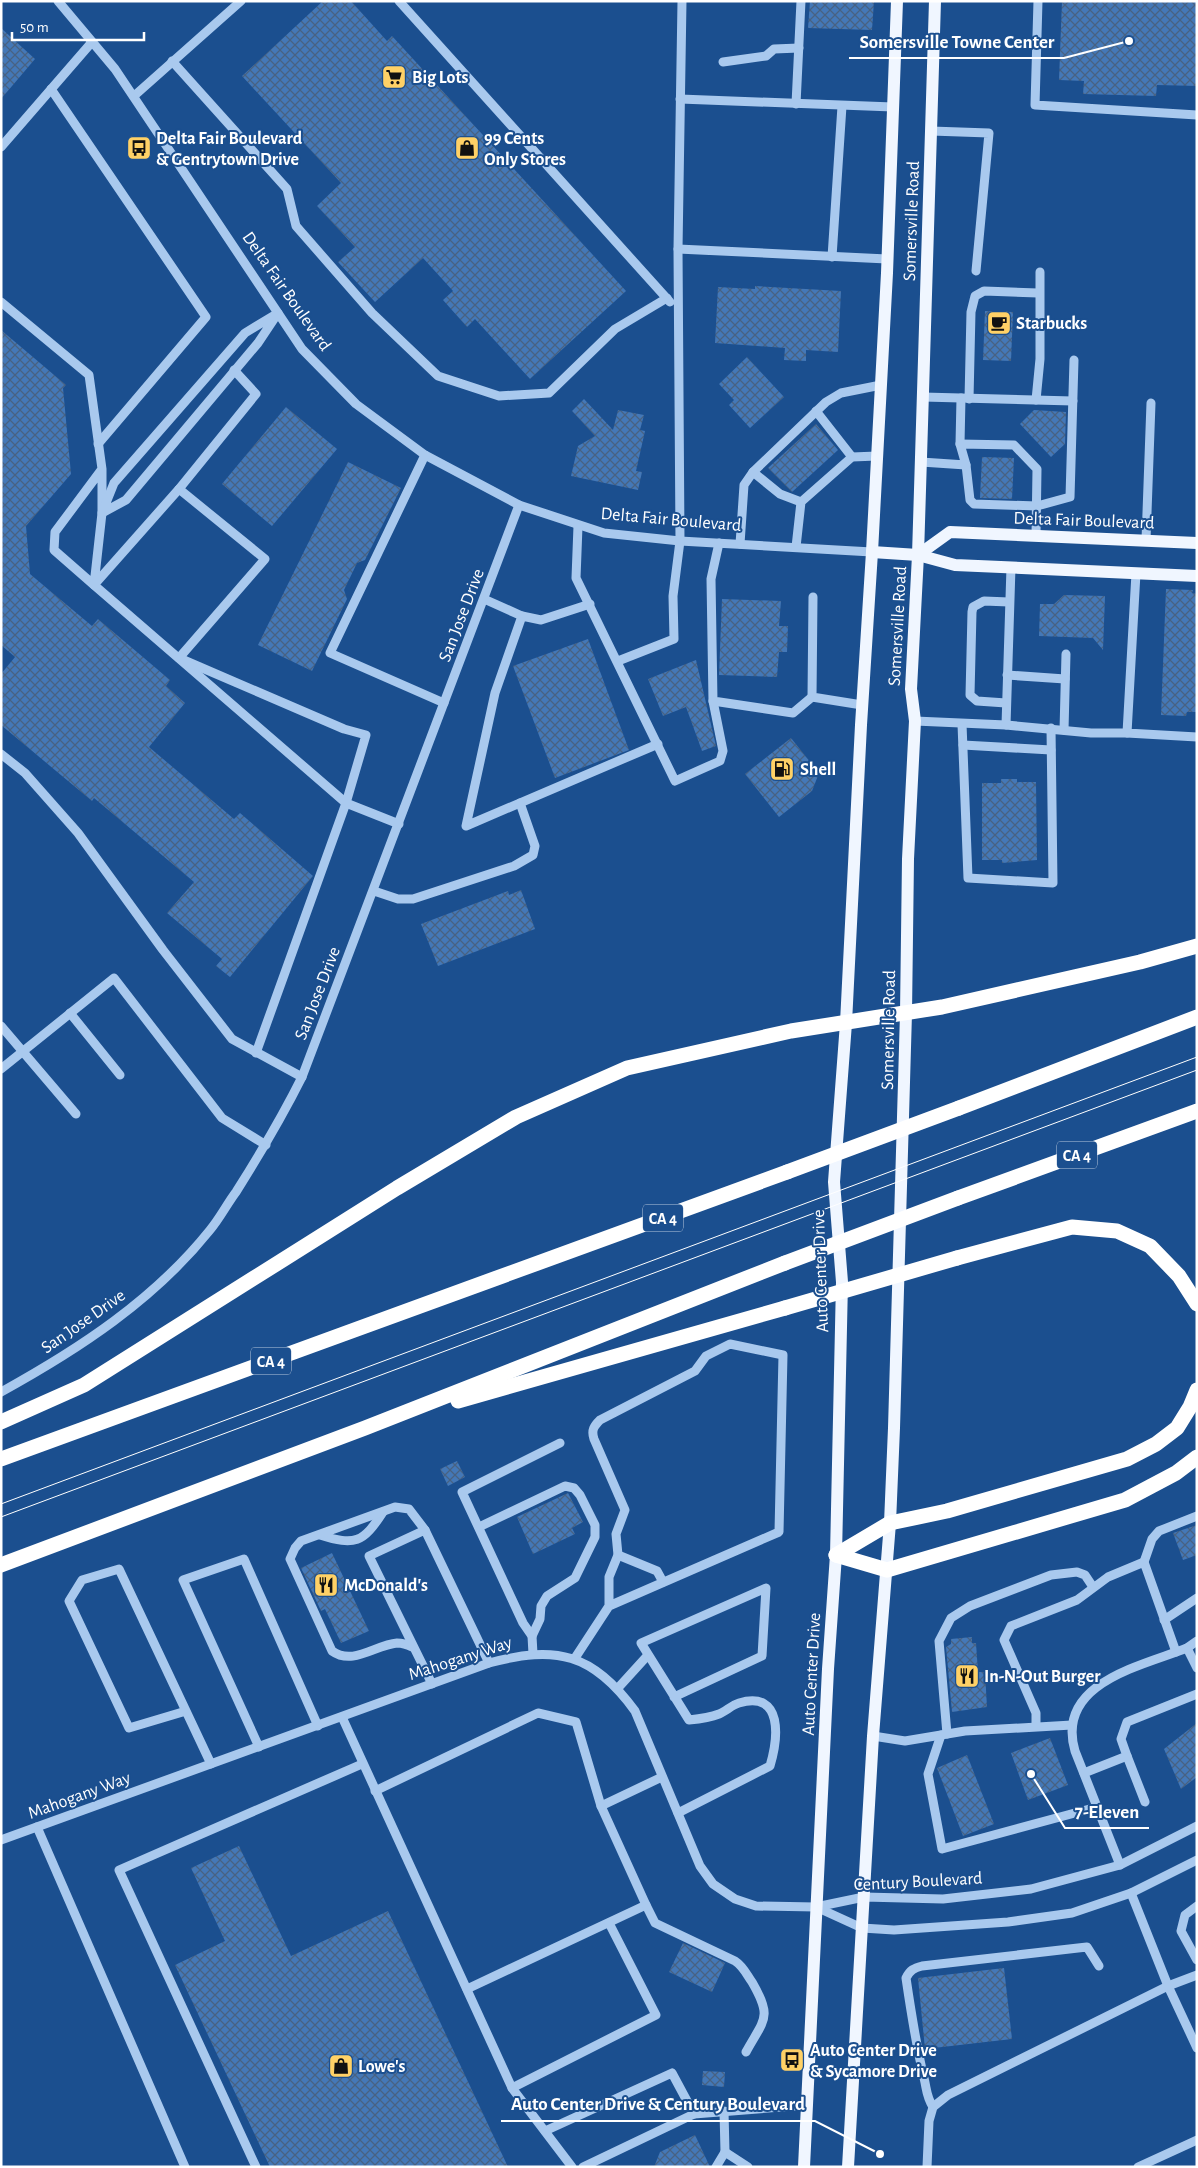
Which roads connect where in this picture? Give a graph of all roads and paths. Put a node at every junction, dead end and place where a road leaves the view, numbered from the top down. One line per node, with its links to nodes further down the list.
1 (58, 1): 9 (street, Delta Fair Boulevard)
2 (241, 1): 11 (street)
3 (399, 1): 28 (street)
4 (682, 1): 15 (street)
5 (801, 1): 10 (street)
6 (897, 1): 18 (main road, Somersville Road)
7 (935, 1): 20 (main road, Somersville Road)
8 (1038, 1): 19 (street)
9 (92, 42): 13 (street); 14 (street, Delta Fair Boulevard)
10 (799, 48): 12 (street); 16 (street)
11 (172, 61): 14 (street); 28 (street)
12 (724, 62)
13 (51, 89): 21 (street); 41 (street)
14 (134, 96): 31 (street, Delta Fair Boulevard)
15 (680, 99): 16 (street); 22 (street)
16 (796, 104): 17 (street)
17 (842, 106): 18 (street); 23 (street)
18 (893, 107): 24 (main road, Somersville Road)
19 (1197, 115)
20 (931, 131): 25 (street); 35 (main road, Somersville Road)
21 (2, 144)
22 (678, 248): 23 (street); 30 (street)
23 (832, 257): 24 (street)
24 (887, 259): 34 (main road, Somersville Road)
25 (976, 271)
26 (1040, 272): 27 (street)
27 (1038, 293): 36 (street); 37 (street)
28 (667, 298): 30 (street)
29 (1, 302): 41 (street)
30 (678, 309): 58 (street)
31 (278, 313): 33 (street); 43 (street, Delta Fair Boulevard); 54 (street)
32 (1074, 360): 38 (street)
33 (234, 370): 50 (street); 54 (street)
34 (881, 385): 40 (street); 44 (main road, Somersville Road)
35 (923, 397): 36 (street); 46 (main road, Somersville Road)
36 (965, 399): 37 (street); 42 (street)
37 (1036, 400): 38 (street)
38 (1073, 401): 53 (street)
39 (1151, 403): 57 (street)
40 (816, 411): 45 (street); 49 (street)
41 (98, 444): 48 (street)
42 (960, 444): 47 (street); 53 (street)
43 (425, 455): 52 (street, Delta Fair Boulevard); 81 (street)
44 (877, 456): 45 (street); 63 (main road, Somersville Road)
45 (852, 457): 51 (street)
46 (921, 462): 47 (street); 64 (main road, Somersville Road)
47 (966, 465): 53 (street)
48 (102, 469): 54 (street); 68 (street)
49 (753, 472): 51 (street); 61 (street)
50 (180, 489): 68 (street); 75 (street)
51 (801, 502): 62 (street)
52 (519, 505): 55 (street, Delta Fair Boulevard); 70 (street, San Jose Drive)
53 (1037, 506): 56 (street)
54 (102, 513): 68 (street)
55 (578, 526): 58 (street, Delta Fair Boulevard); 72 (street)
56 (1036, 536): 57 (main road, Delta Fair Boulevard); 64 (main road, Delta Fair Boulevard)
57 (1146, 540): 60 (main road, Delta Fair Boulevard)
58 (680, 541): 59 (street, Delta Fair Boulevard); 76 (street)
59 (719, 542): 61 (street, Delta Fair Boulevard); 80 (street)
60 (1197, 542)
61 (740, 544): 62 (street, Delta Fair Boulevard)
62 (796, 547): 63 (street, Delta Fair Boulevard)
63 (872, 552): 64 (main road, Delta Fair Boulevard); 83 (main road, Somersville Road)
64 (918, 555): 65 (main road, Delta Fair Boulevard); 84 (main road, Somersville Road)
65 (1011, 567): 66 (main road, Delta Fair Boulevard); 71 (street)
66 (1136, 573): 67 (main road, Delta Fair Boulevard); 89 (street)
67 (1197, 576)
68 (94, 585): 75 (street)
69 (813, 597): 79 (street)
70 (484, 599): 73 (street); 81 (street, San Jose Drive)
71 (1009, 602): 77 (street); 82 (street)
72 (590, 604): 73 (street); 76 (street)
73 (522, 616): 96 (street)
74 (1066, 654): 78 (street)
75 (179, 658): 95 (street); 95 (street)
76 (618, 661): 91 (street)
77 (1006, 675): 78 (street); 82 (street)
78 (1065, 679): 88 (street)
79 (812, 697): 80 (street); 83 (street)
80 (713, 701): 91 (street)
81 (444, 703): 97 (street, San Jose Drive)
82 (1006, 703): 86 (street)
83 (862, 706): 103 (main road, Somersville Road)
84 (915, 721): 85 (street); 101 (main road, Somersville Road)
85 (962, 724): 86 (street); 92 (street)
86 (1006, 725): 87 (street)
87 (1051, 728): 88 (street); 93 (street)
88 (1064, 730): 89 (street)
89 (1127, 733): 90 (street)
90 (1197, 736)
91 (658, 744): 96 (street)
92 (963, 745): 93 (street); 93 (street)
93 (1051, 750)
94 (1, 754): 106 (street)
95 (346, 803): 97 (street); 106 (street)
96 (520, 803): 98 (street)
97 (399, 824): 98 (street, San Jose Drive)
98 (374, 891): 109 (street, San Jose Drive)
99 (1197, 946): 101 (highway)
100 (70, 1013): 105 (street); 108 (street); 112 (street)
101 (906, 1013): 103 (highway); 124 (main road, Somersville Road)
102 (1197, 1018): 121 (highway, CA 4, bridge)
103 (846, 1023): 113 (main road, Somersville Road); 117 (highway)
104 (1, 1026): 105 (street)
105 (23, 1051): 107 (street); 111 (street)
106 (256, 1053): 109 (street)
107 (1, 1069)
108 (120, 1075)
109 (302, 1077): 112 (street, San Jose Drive)
110 (1197, 1111): 118 (highway, CA 4, bridge)
111 (76, 1114)
112 (266, 1145): 116 (street, San Jose Drive)
113 (834, 1182): 129 (main road, Auto Center Drive)
114 (1197, 1304): 118 (highway, bridge)
115 (1197, 1390): 124 (highway)
116 (1, 1392)
117 (1, 1422)
118 (365, 1428): 131 (highway, CA 4)
119 (560, 1443): 125 (street)
120 (1197, 1457): 132 (highway)
121 (1, 1459)
122 (383, 1512): 126 (street); 127 (street); 127 (street)
123 (1197, 1516): 130 (street)
124 (890, 1523): 129 (highway); 132 (main road)
125 (479, 1526): 138 (street); 138 (street)
126 (425, 1530): 140 (street); 146 (street)
127 (320, 1535): 140 (street)
128 (618, 1554): 133 (street); 133 (street); 136 (street)
129 (836, 1555): 132 (highway); 179 (main road, Auto Center Drive)
130 (1144, 1562): 134 (street); 137 (street)
131 (1, 1565)
132 (887, 1570): 158 (main road)
133 (663, 1582): 136 (street)
134 (1093, 1587): 156 (street); 157 (street)
135 (1197, 1598): 137 (street)
136 (609, 1606): 145 (street)
137 (1164, 1620): 142 (street)
138 (532, 1636): 143 (street)
139 (1197, 1641): 141 (street)
140 (412, 1647): 148 (street)
141 (1187, 1648): 142 (street); 147 (street)
142 (1176, 1652): 154 (street)
143 (533, 1654): 145 (street, Mahogany Way); 146 (street, Mahogany Way)
144 (648, 1655): 149 (street); 151 (street); 151 (street)
145 (575, 1658): 149 (street, Mahogany Way)
146 (489, 1663): 148 (street, Mahogany Way)
147 (1197, 1668)
148 (432, 1684): 153 (street, Mahogany Way)
149 (618, 1688): 164 (street, Mahogany Way)
150 (1197, 1694): 160 (street)
151 (674, 1697): 169 (street)
152 (186, 1711): 152 (street); 161 (street)
153 (342, 1717): 155 (street, Mahogany Way); 162 (street)
154 (1072, 1725): 156 (street); 163 (street)
155 (318, 1726): 159 (street, Mahogany Way); 159 (street)
156 (1036, 1726): 157 (street)
157 (944, 1734): 158 (street); 168 (street)
158 (872, 1736): 176 (main road)
159 (259, 1747): 161 (street, Mahogany Way)
160 (1127, 1756): 163 (street); 166 (street)
161 (211, 1764): 171 (street, Mahogany Way)
162 (362, 1764): 165 (street); 198 (street)
163 (1084, 1773): 168 (street)
164 (662, 1777): 167 (street); 169 (street, Mahogany Way)
165 (375, 1791): 167 (street); 186 (street)
166 (1145, 1802)
167 (601, 1806): 177 (street)
168 (1096, 1807): 174 (street)
169 (678, 1813): 179 (street, Mahogany Way)
170 (1197, 1826): 174 (street, Century Boulevard)
171 (37, 1828): 172 (street, Mahogany Way); 197 (street)
172 (1, 1840)
173 (1197, 1860): 175 (street)
174 (1120, 1865): 176 (street, Century Boulevard)
175 (1131, 1893): 181 (street); 185 (street)
176 (864, 1897): 179 (street, Century Boulevard); 181 (main road)
177 (646, 1905): 180 (street); 188 (street)
178 (1197, 1906): 182 (street)
179 (816, 1907): 181 (street); 190 (main road, Auto Center Drive)
180 (609, 1923): 186 (street); 189 (street)
181 (862, 1928): 204 (main road)
182 (1197, 1960)
183 (1099, 1966): 191 (street)
184 (1197, 1975): 185 (street)
185 (1168, 1986): 187 (street); 191 (street)
186 (467, 1989): 189 (street)
187 (1197, 2048)
188 (746, 2052)
189 (512, 2088): 194 (street)
190 (807, 2105): 192 (street); 203 (main road, Auto Center Drive)
191 (933, 2106): 205 (street)
192 (724, 2111): 193 (street); 196 (street)
193 (694, 2114): 194 (street); 200 (street)
194 (545, 2131): 199 (street)
195 (1197, 2140): 206 (street)
196 (725, 2152): 201 (street); 202 (street)
197 (185, 2167)
198 (256, 2167)
199 (572, 2167)
200 (583, 2167)
201 (716, 2167)
202 (748, 2167)
203 (804, 2167)
204 (848, 2167)
205 (927, 2167)
206 (1138, 2167)

